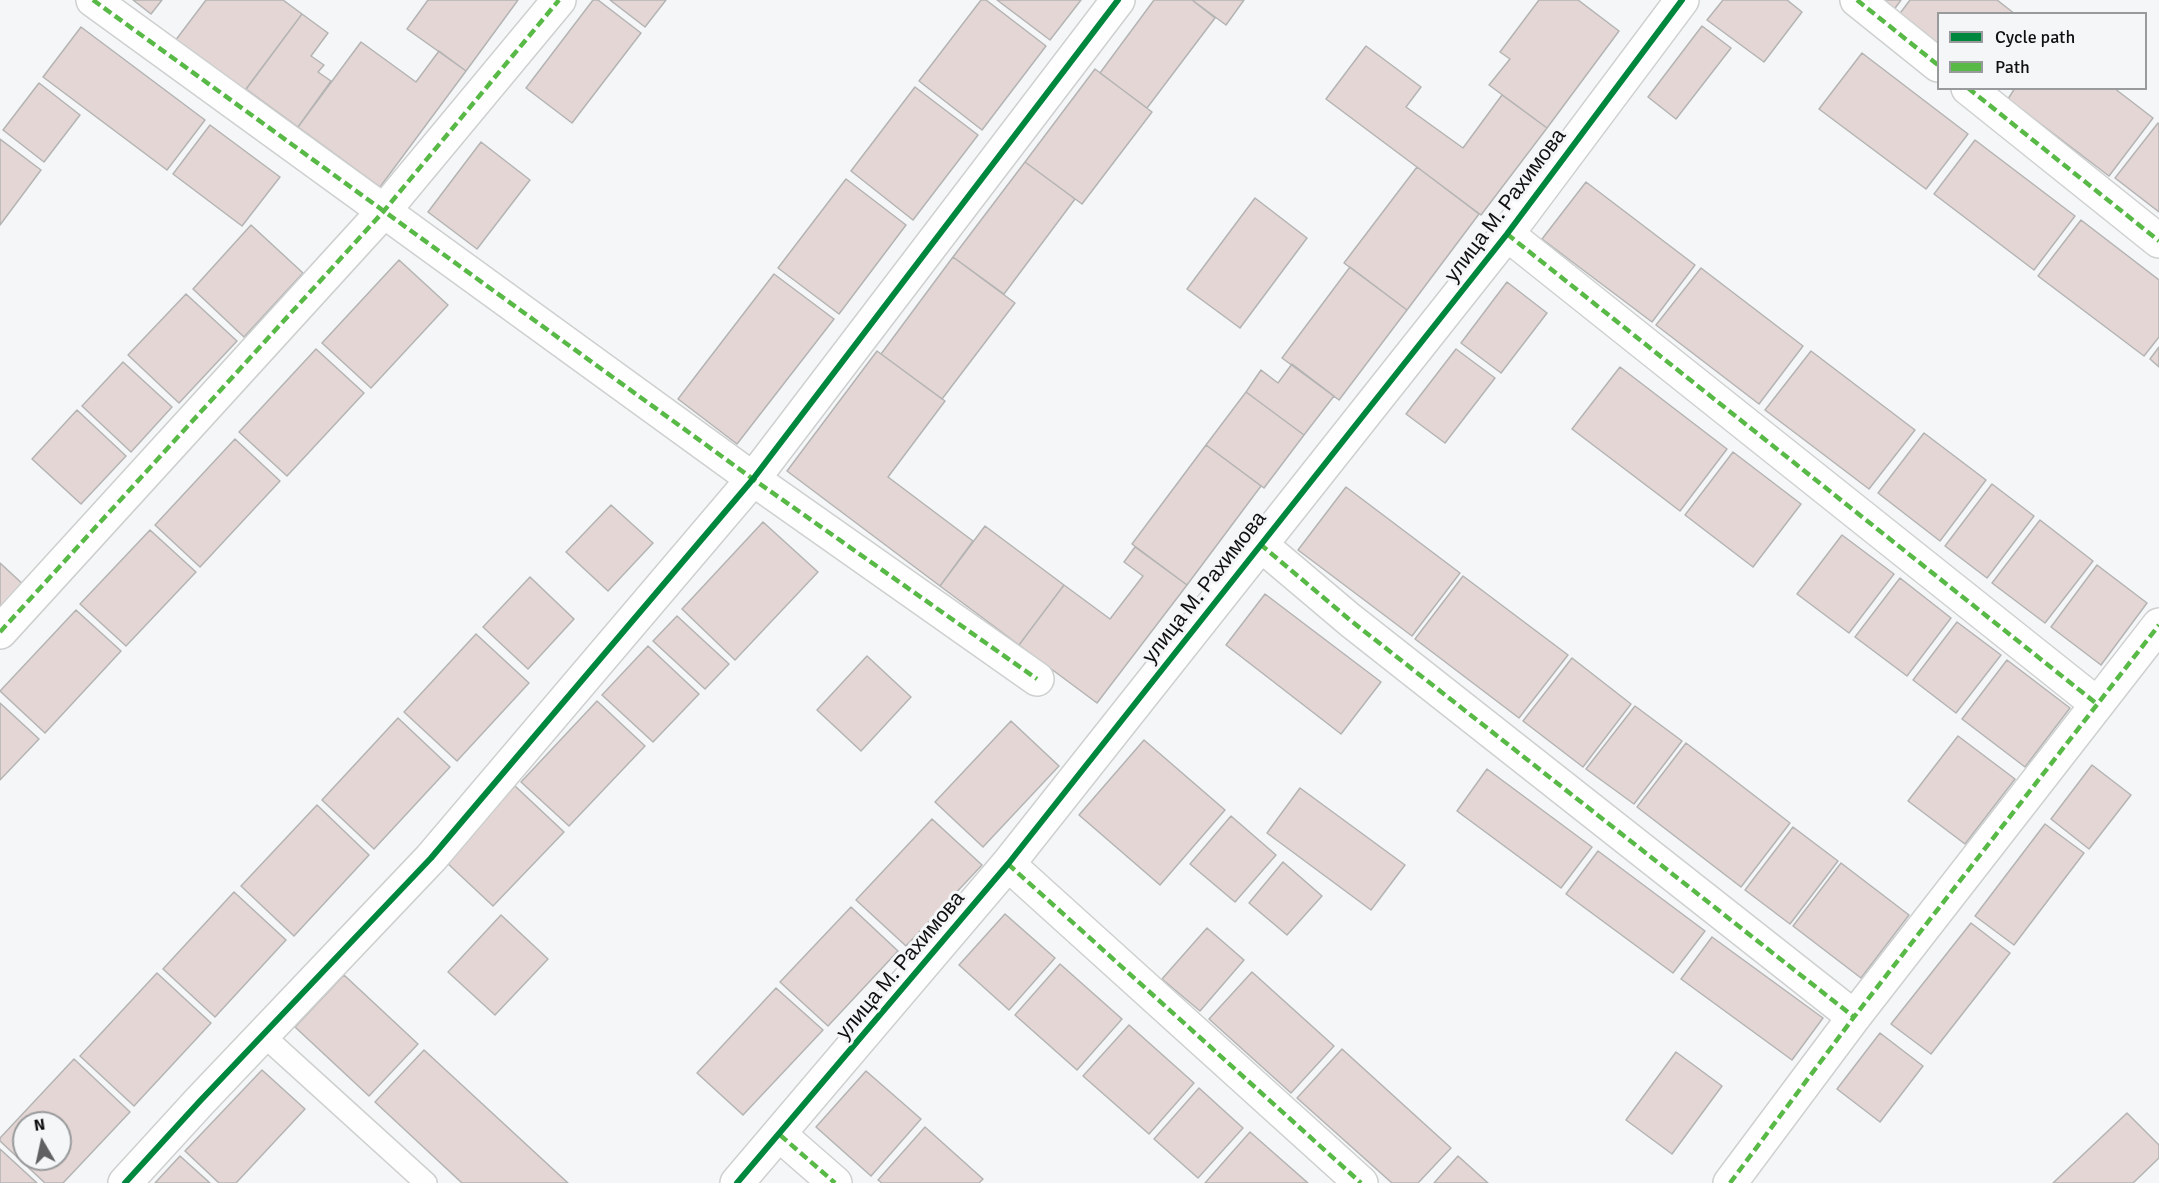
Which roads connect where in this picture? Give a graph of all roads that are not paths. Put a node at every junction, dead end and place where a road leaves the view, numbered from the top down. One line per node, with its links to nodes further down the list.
1 (93, 0): 8 (street)
2 (559, 0): 8 (street)
3 (1118, 0): 11 (street)
4 (1682, 0): 9 (street, улица М. Рахимова)
5 (1857, 0): 6 (street)
6 (1937, 64)
7 (1970, 90): 10 (street)
8 (383, 212): 11 (street); 14 (street)
9 (1508, 234): 12 (street, улица М. Рахимова); 16 (street)
10 (2159, 241)
11 (753, 479): 15 (street); 19 (street)
12 (1260, 544): 17 (street, улица М. Рахимова); 18 (street)
13 (2159, 625): 16 (street)
14 (0, 632)
15 (1037, 679)
16 (2097, 704): 18 (street)
17 (1008, 864): 20 (street, улица М. Рахимова); 25 (street)
18 (1854, 1017): 26 (street)
19 (263, 1035): 21 (street); 22 (lane)
20 (780, 1135): 23 (street, улица М. Рахимова); 24 (street)
21 (126, 1183)
22 (426, 1183)
23 (737, 1183)
24 (835, 1183)
25 (1360, 1183)
26 (1730, 1183)

